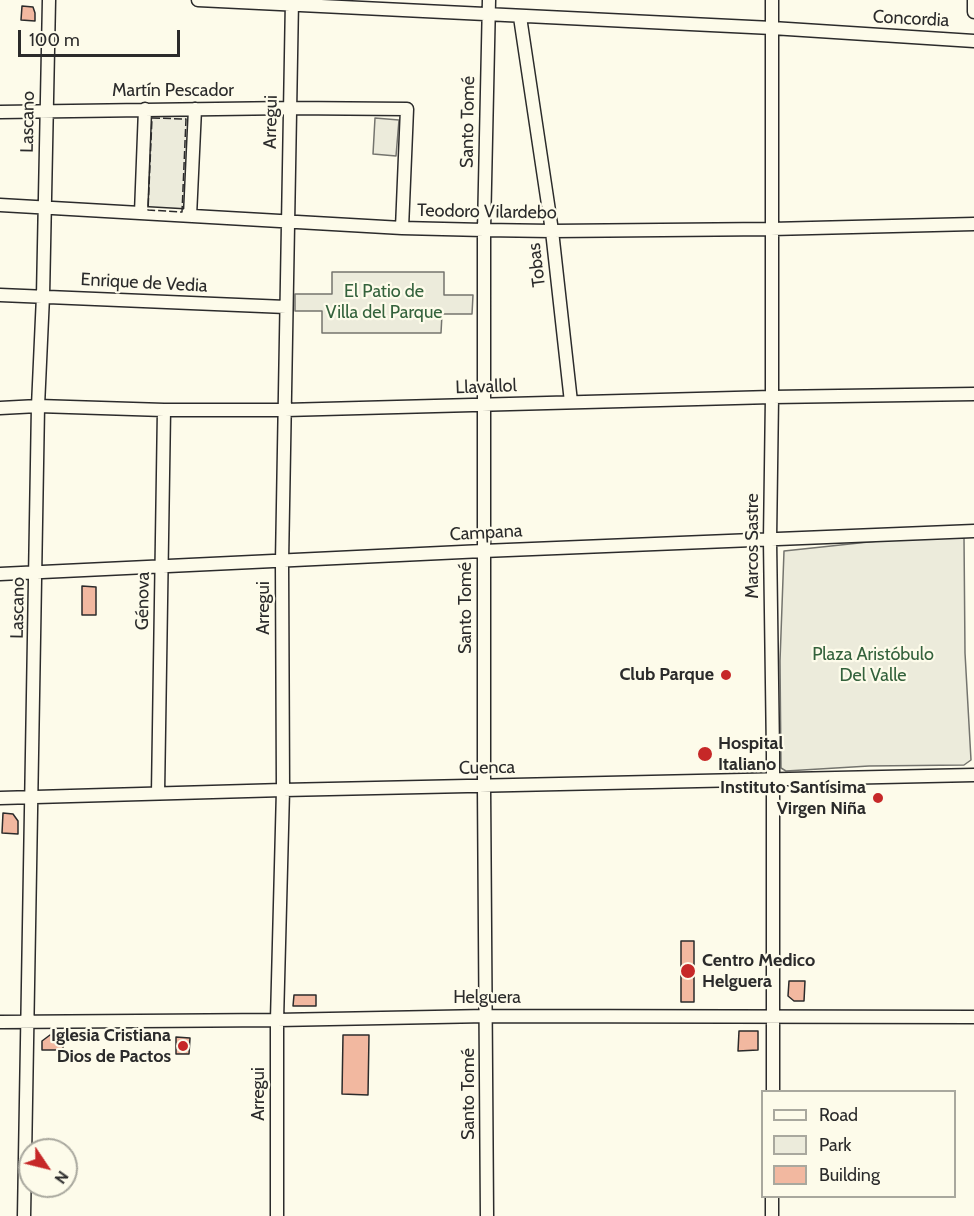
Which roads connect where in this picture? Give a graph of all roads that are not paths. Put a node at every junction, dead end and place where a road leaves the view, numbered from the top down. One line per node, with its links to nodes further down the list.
1 (49, 0): 15 (street, Lascano)
2 (198, 0): 6 (street, Concordia)
3 (489, 0): 8 (street, Santo Tomé)
4 (772, 0): 10 (street, Marcos Sastre)
5 (974, 0): 7 (street)
6 (292, 2): 8 (street, Concordia); 12 (street, Arregui)
7 (974, 12)
8 (488, 15): 9 (street, Concordia); 25 (street, Santo Tomé)
9 (520, 17): 10 (street, Concordia); 26 (street, Tobas)
10 (772, 28): 11 (street, Concordia); 24 (street, Marcos Sastre)
11 (974, 41)
12 (289, 108): 14 (street, Martín Pescador); 21 (street, Arregui); 23 (street, Martín Pescador)
13 (145, 109): 14 (street, Martín Pescador); 15 (street, Martín Pescador); 19 (street)
14 (195, 109): 20 (street)
15 (46, 110): 16 (street, Martín Pescador); 18 (street, Lascano)
16 (0, 112)
17 (0, 205): 18 (street, Teodoro Vilardebo)
18 (44, 208): 19 (street, Teodoro Vilardebo); 28 (street, Lascano)
19 (141, 213): 20 (street, Teodoro Vilardebo)
20 (190, 216): 21 (street, Teodoro Vilardebo)
21 (288, 221): 23 (street, Teodoro Vilardebo); 29 (street, Arregui)
22 (974, 224): 24 (street, Teodoro Vilardebo)
23 (402, 228): 25 (street, Teodoro Vilardebo)
24 (771, 229): 26 (street, Teodoro Vilardebo); 31 (street, Marcos Sastre)
25 (484, 230): 26 (street, Teodoro Vilardebo); 34 (street, Santo Tomé)
26 (552, 231): 32 (street, Tobas)
27 (0, 295): 28 (street, Enrique de Vedia)
28 (43, 296): 29 (street, Enrique de Vedia); 33 (street, Lascano)
29 (286, 307): 37 (street, Arregui)
30 (974, 394): 31 (street, Llavallol)
31 (772, 397): 32 (street, Llavallol); 39 (street, Marcos Sastre)
32 (571, 402): 34 (street, Llavallol)
33 (39, 406): 35 (street, Llavallol); 36 (street, Llavallol); 43 (street, Lascano)
34 (484, 406): 37 (street, Llavallol); 40 (street, Santo Tomé)
35 (0, 408)
36 (164, 410): 37 (street, Llavallol); 42 (street, Génova)
37 (285, 410): 41 (street, Arregui)
38 (974, 531): 39 (street, Campana)
39 (770, 540): 40 (street, Campana); 46 (street, Marcos Sastre)
40 (483, 551): 41 (street, Campana); 47 (street, Santo Tomé)
41 (282, 562): 42 (street, Campana); 48 (street, Arregui)
42 (161, 567): 43 (street, Campana); 49 (street, Génova)
43 (37, 573): 44 (street, Campana); 50 (street, Lascano)
44 (0, 574)
45 (974, 775): 46 (street, Cuenca)
46 (773, 779): 47 (street, Cuenca); 53 (street, Marcos Sastre)
47 (484, 787): 48 (street, Cuenca); 52 (street, Santo Tomé)
48 (283, 790): 49 (street, Cuenca); 55 (street, Arregui)
49 (158, 793): 50 (street, Cuenca)
50 (33, 797): 51 (street, Cuenca); 57 (street, Lascano)
51 (0, 798)
52 (487, 1016): 53 (street, Helguera); 55 (street, Helguera); 62 (street, Santo Tomé)
53 (774, 1017): 54 (street, Helguera); 58 (street, Marcos Sastre)
54 (974, 1017)
55 (277, 1020): 57 (street, Helguera); 61 (street, Arregui)
56 (0, 1022): 57 (street, Helguera)
57 (28, 1022): 60 (street, Lascano)
58 (773, 1090)
59 (772, 1198): 63 (street)
60 (24, 1216)
61 (277, 1216)
62 (488, 1216)
63 (772, 1216)

